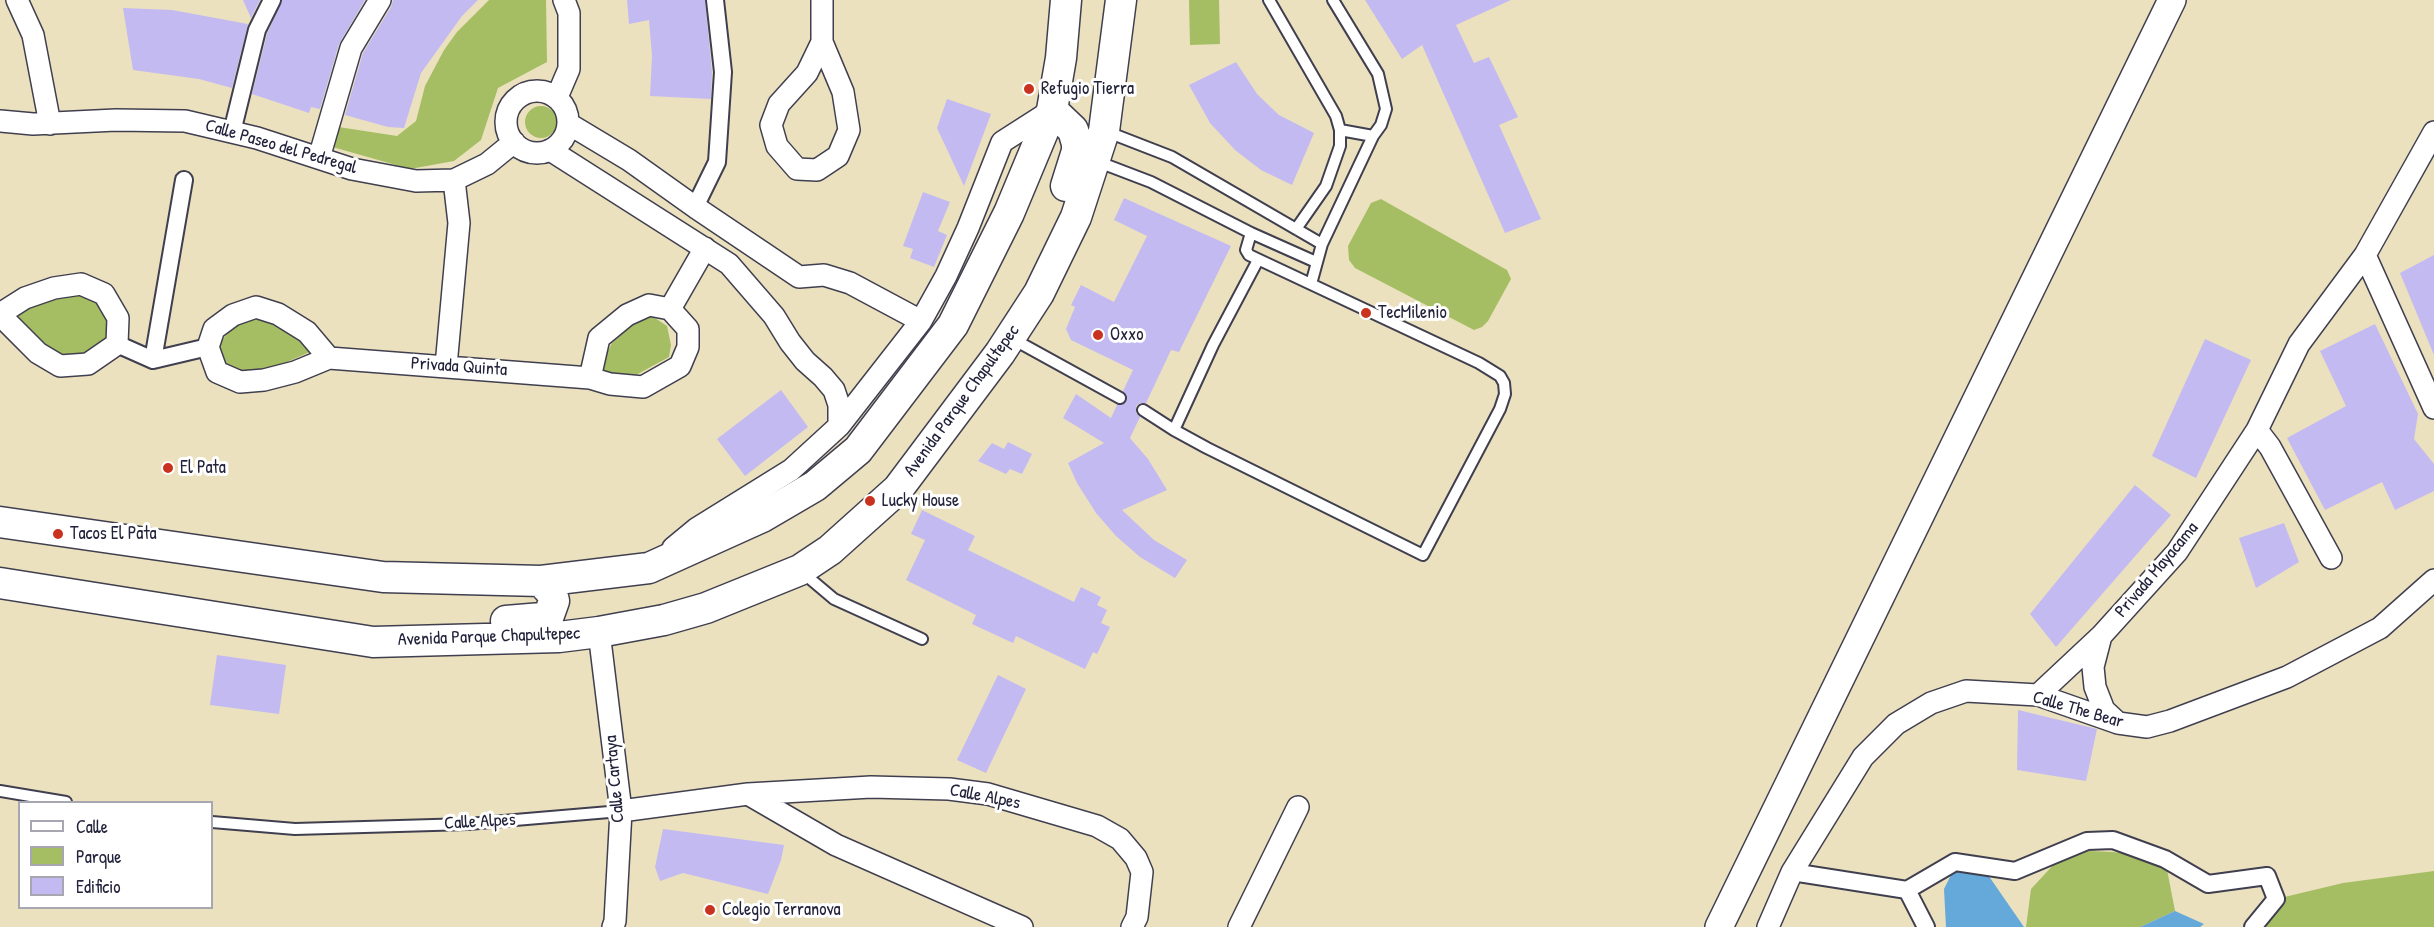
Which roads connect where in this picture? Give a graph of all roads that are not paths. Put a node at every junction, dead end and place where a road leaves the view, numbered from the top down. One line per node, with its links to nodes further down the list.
1 (17, 0): 16 (street)
2 (272, 0): 20 (street)
3 (380, 0): 25 (street)
4 (564, 0): 13 (street)
5 (715, 0): 31 (street)
6 (822, 0): 12 (street)
7 (1066, 0): 14 (main road)
8 (1121, 0): 19 (main road, Avenida Parque Chapultepec)
9 (1269, 0): 18 (lane)
10 (1333, 0): 22 (lane)
11 (2172, 0): 84 (street)
12 (822, 42): 12 (street)
13 (557, 97): 17 (street); 23 (street)
14 (1052, 110): 42 (main road); 45 (street); 61 (main road)
15 (0, 121): 16 (street, Calle Paseo del Pedregal)
16 (50, 124): 20 (street, Calle Paseo del Pedregal)
17 (568, 124): 24 (street); 26 (street)
18 (1340, 130): 22 (lane); 32 (lane)
19 (1104, 131): 27 (main road, Avenida Parque Chapultepec); 32 (lane)
20 (232, 132): 25 (street, Calle Paseo del Pedregal)
21 (2434, 132): 37 (street, Privada Mayacama)
22 (1373, 136): 35 (lane)
23 (514, 142): 24 (street); 29 (street, Calle Paseo del Pedregal)
24 (550, 150): 30 (street)
25 (318, 158): 29 (street, Calle Paseo del Pedregal)
26 (630, 160): 30 (street); 31 (street)
27 (1095, 161): 33 (lane); 42 (main road, Avenida Parque Chapultepec)
28 (184, 180): 50 (street)
29 (454, 180): 51 (street)
30 (609, 186): 36 (street)
31 (695, 207): 34 (street)
32 (1296, 230): 35 (lane)
33 (1251, 233): 38 (lane); 39 (lane)
34 (744, 241): 40 (street); 45 (street)
35 (1322, 244): 39 (lane)
36 (705, 248): 40 (street); 43 (street)
37 (2365, 255): 54 (street); 58 (street, Privada Mayacama)
38 (1258, 260): 41 (lane); 57 (lane)
39 (1316, 262): 41 (lane)
40 (729, 264): 56 (street)
41 (1311, 284): 57 (lane)
42 (1039, 293): 46 (main road, Avenida Parque Chapultepec)
43 (670, 309): 52 (street); 52 (street, Privada Quinta)
44 (0, 315): 47 (street); 47 (street)
45 (921, 321): 56 (street)
46 (1010, 338): 53 (lane); 62 (main road, Avenida Parque Chapultepec)
47 (117, 344): 50 (street)
48 (207, 347): 49 (street, Privada Quinta); 49 (street); 50 (street)
49 (328, 358): 51 (street, Privada Quinta)
50 (153, 360)
51 (446, 366): 52 (street, Privada Quinta)
52 (590, 378)
53 (1120, 398)
54 (2434, 408)
55 (1143, 410): 57 (lane)
56 (839, 426): 61 (street)
57 (1174, 430)
58 (2257, 430): 60 (street); 67 (street, Privada Mayacama)
59 (0, 522): 63 (main road)
60 (2331, 558)
61 (649, 568): 63 (main road)
62 (800, 570): 66 (main road, Avenida Parque Chapultepec); 68 (lane)
63 (541, 580): 69 (main road)
64 (2434, 580): 71 (street, Calle The Bear)
65 (0, 583): 69 (main road, Avenida Parque Chapultepec)
66 (599, 632): 69 (main road, Avenida Parque Chapultepec); 76 (street, Calle Cartaya)
67 (2101, 636): 70 (street, Privada Mayacama); 71 (street)
68 (922, 639)
69 (374, 642)
70 (2038, 695): 71 (street, Calle The Bear); 78 (street, Calle The Bear)
71 (2118, 723)
72 (0, 791): 74 (lane)
73 (748, 794): 76 (street, Calle Alpes); 81 (street); 82 (street, Calle Alpes)
74 (60, 801)
75 (1298, 807): 83 (street)
76 (621, 811): 77 (lane, Calle Alpes); 80 (street, Calle Cartaya)
77 (213, 822)
78 (1792, 872): 79 (street); 85 (street, Calle The Bear)
79 (1907, 890): 86 (street); 87 (street)
80 (613, 927)
81 (1022, 927)
82 (1132, 927)
83 (1239, 927)
84 (1719, 927)
85 (1768, 927)
86 (1926, 927)
87 (2253, 927)

